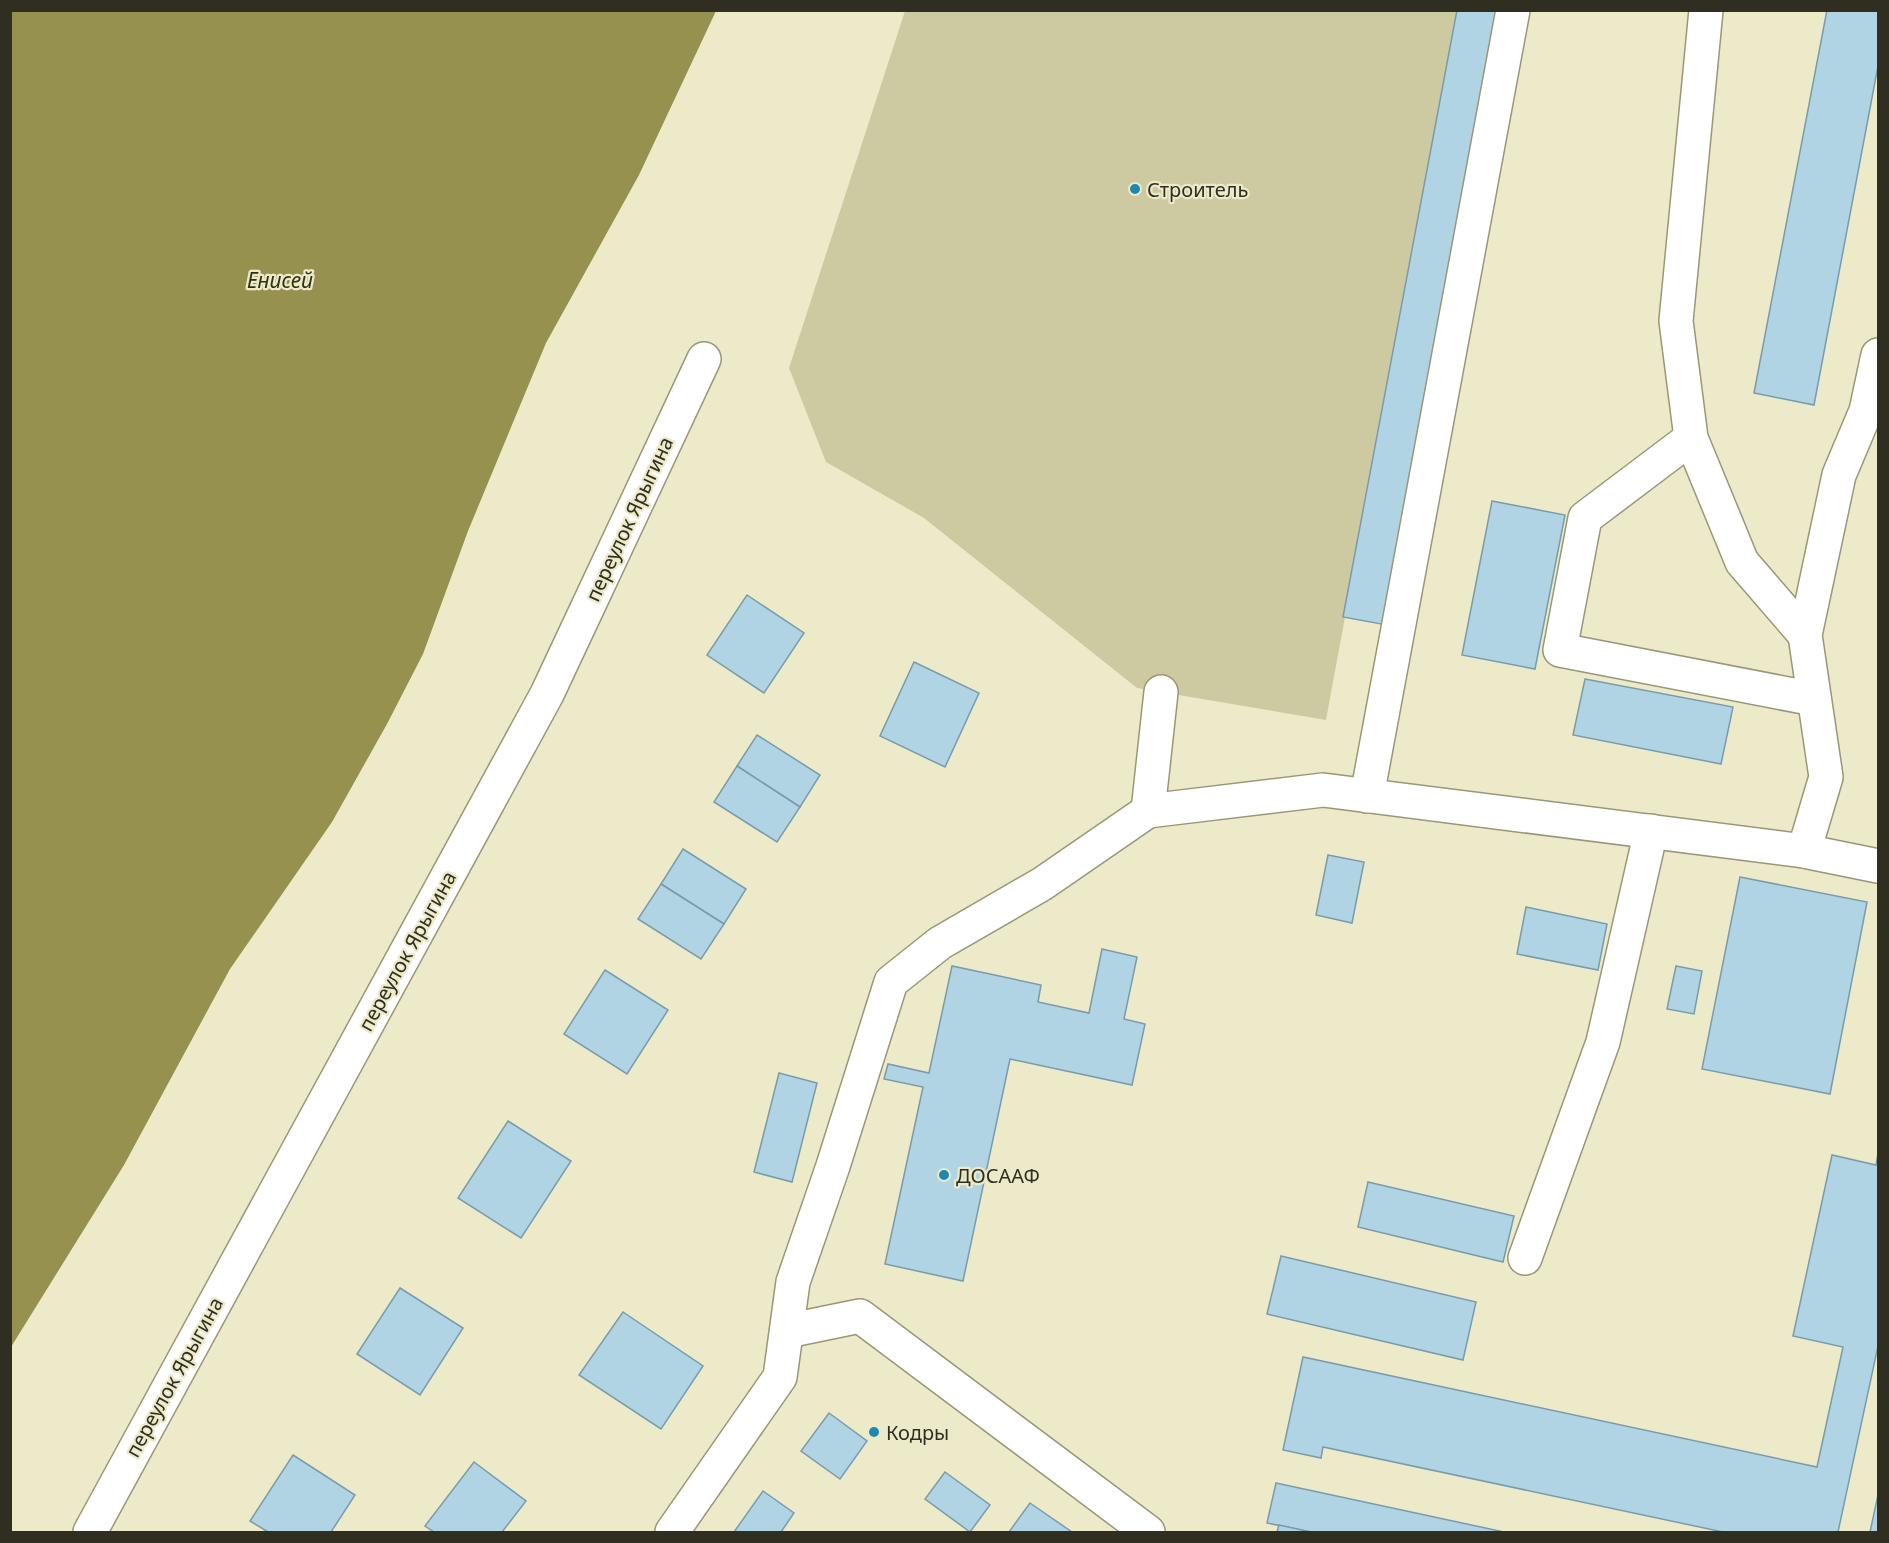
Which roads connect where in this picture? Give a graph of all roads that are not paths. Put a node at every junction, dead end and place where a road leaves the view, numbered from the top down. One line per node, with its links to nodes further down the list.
1 (1513, 10): 9 (street)
2 (1706, 10): 5 (street)
3 (1878, 355): 6 (street)
4 (704, 359): 16 (street, переулок Ярыгина)
5 (1691, 438): 6 (street); 8 (street)
6 (1805, 635): 8 (street)
7 (1161, 692): 10 (street)
8 (1814, 699): 12 (street)
9 (1366, 796): 10 (street); 11 (street)
10 (1148, 811): 15 (street)
11 (1651, 831): 12 (street); 14 (street)
12 (1804, 851): 13 (street)
13 (1878, 866)
14 (1525, 1258)
15 (787, 1331): 17 (street); 18 (street)
16 (90, 1533)
17 (672, 1533)
18 (1148, 1533)

